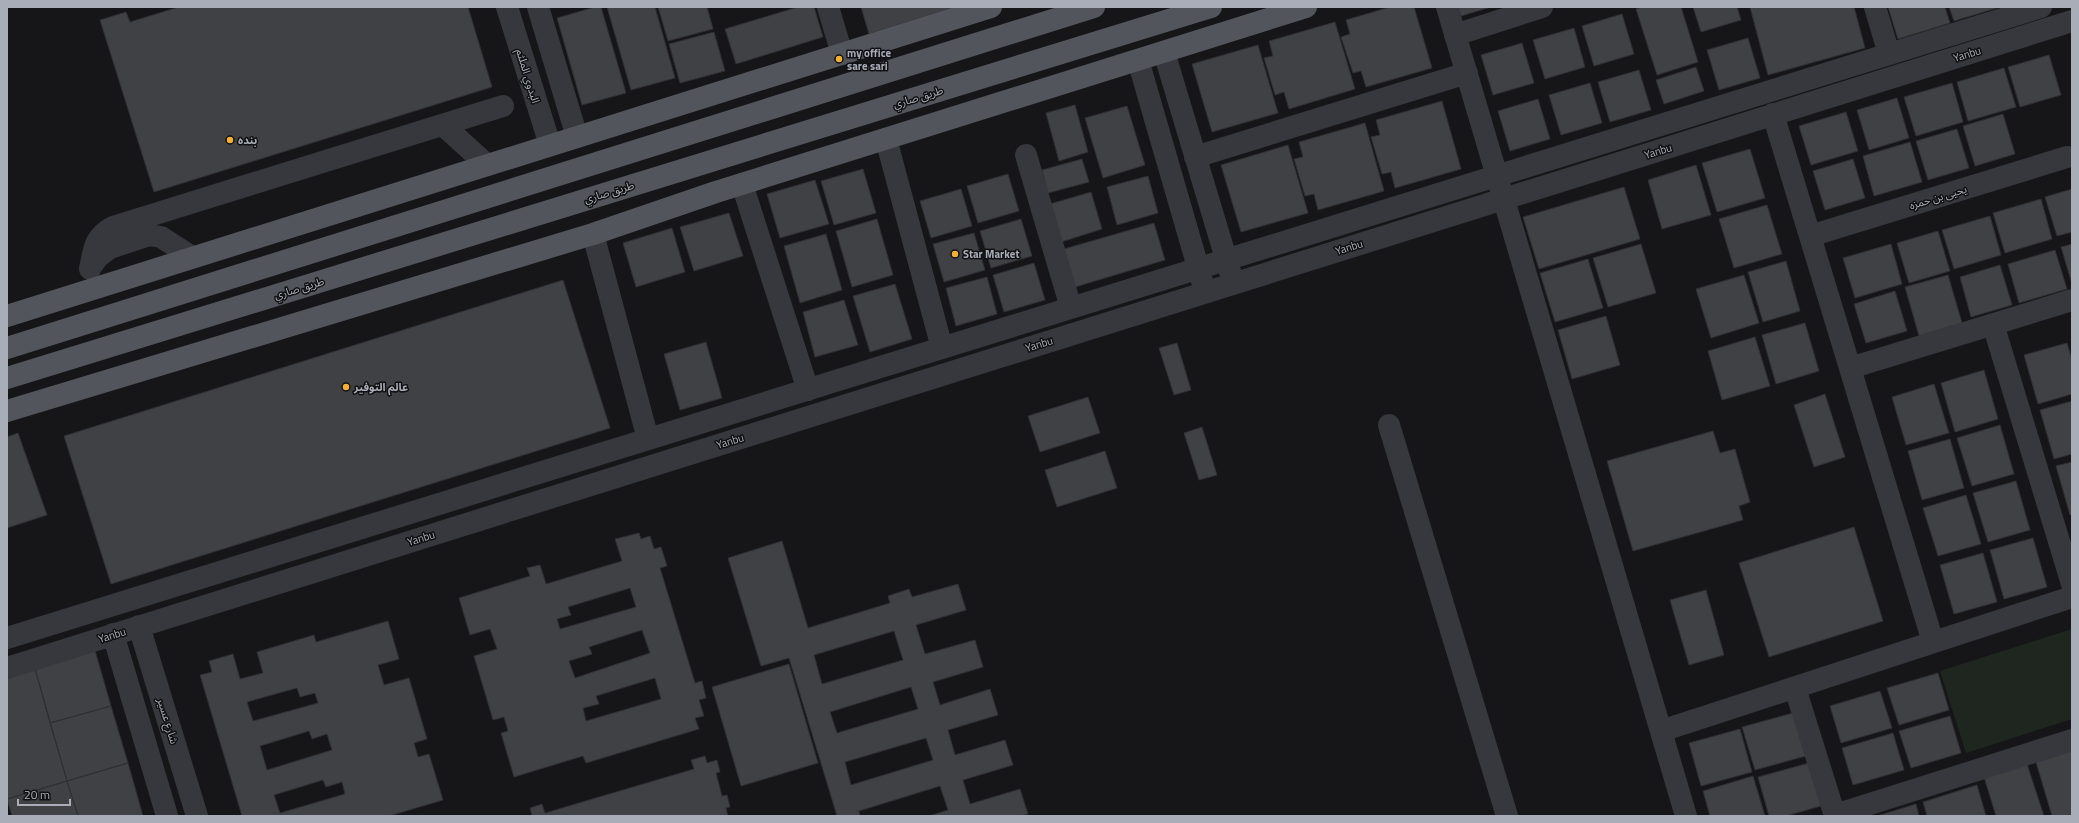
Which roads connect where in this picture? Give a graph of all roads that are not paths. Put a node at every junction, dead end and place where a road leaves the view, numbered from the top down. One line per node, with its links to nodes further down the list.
1 (507, 7): 24 (street, البدوي الملثم)
2 (538, 7): 22 (street)
3 (828, 7): 15 (street)
4 (1094, 7): 45 (main road)
5 (1211, 7): 48 (main road, طريق صاري)
6 (1306, 7): 14 (main road)
7 (1447, 7): 13 (street)
8 (1542, 7): 13 (street)
9 (1875, 7): 16 (street)
10 (2038, 7): 16 (street, Yanbu)
11 (983, 8): 15 (main road)
12 (2072, 21): 20 (street, Yanbu)
13 (1455, 35): 18 (street)
14 (1164, 52): 17 (main road); 27 (street)
15 (842, 54): 22 (main road)
16 (1889, 54): 29 (street, Yanbu)
17 (1138, 60): 23 (main road); 37 (street)
18 (1466, 73): 27 (street); 29 (street)
19 (503, 106): 21 (street)
20 (1773, 114): 31 (street, Yanbu); 33 (street)
21 (443, 125): 28 (street); 36 (street)
22 (577, 137): 24 (main road)
23 (886, 139): 30 (main road); 46 (street)
24 (550, 145): 28 (main road)
25 (1026, 155): 42 (street)
26 (2067, 157): 33 (street, يحيى بن حمزه)
27 (1195, 158): 35 (street)
28 (487, 165): 34 (main road)
29 (1497, 176): 31 (street); 35 (street, Yanbu)
30 (742, 184): 32 (main road); 49 (street)
31 (1504, 199): 38 (street, Yanbu); 61 (street)
32 (593, 234): 50 (main road); 52 (street)
33 (1810, 236): 47 (street)
34 (192, 257): 36 (street); 40 (main road)
35 (1226, 260): 37 (street, Yanbu); 38 (street)
36 (90, 268): 40 (street)
37 (1199, 268): 39 (street); 42 (street, Yanbu)
38 (1233, 283): 39 (street, Yanbu)
39 (1206, 292): 55 (street, Yanbu)
40 (71, 296): 43 (main road)
41 (2072, 300): 44 (street)
42 (1071, 308): 46 (street, Yanbu)
43 (8, 313)
44 (1993, 324): 47 (street); 53 (street)
45 (7, 348)
46 (942, 348): 49 (street, Yanbu)
47 (1850, 368): 58 (street)
48 (7, 378)
49 (808, 390): 52 (street, Yanbu)
50 (7, 411)
51 (1389, 425): 66 (street)
52 (648, 439): 57 (street, Yanbu)
53 (2072, 584)
54 (2072, 597): 58 (street)
55 (139, 626): 56 (street, Yanbu); 65 (street, شارع عسير)
56 (113, 634): 59 (street, Yanbu); 64 (street)
57 (7, 638)
58 (1933, 642): 60 (street)
59 (7, 668)
60 (1795, 688): 61 (street); 63 (street)
61 (1661, 731): 67 (street)
62 (2072, 740): 63 (street)
63 (1835, 815)
64 (167, 816)
65 (197, 816)
66 (1508, 816)
67 (1686, 816)

